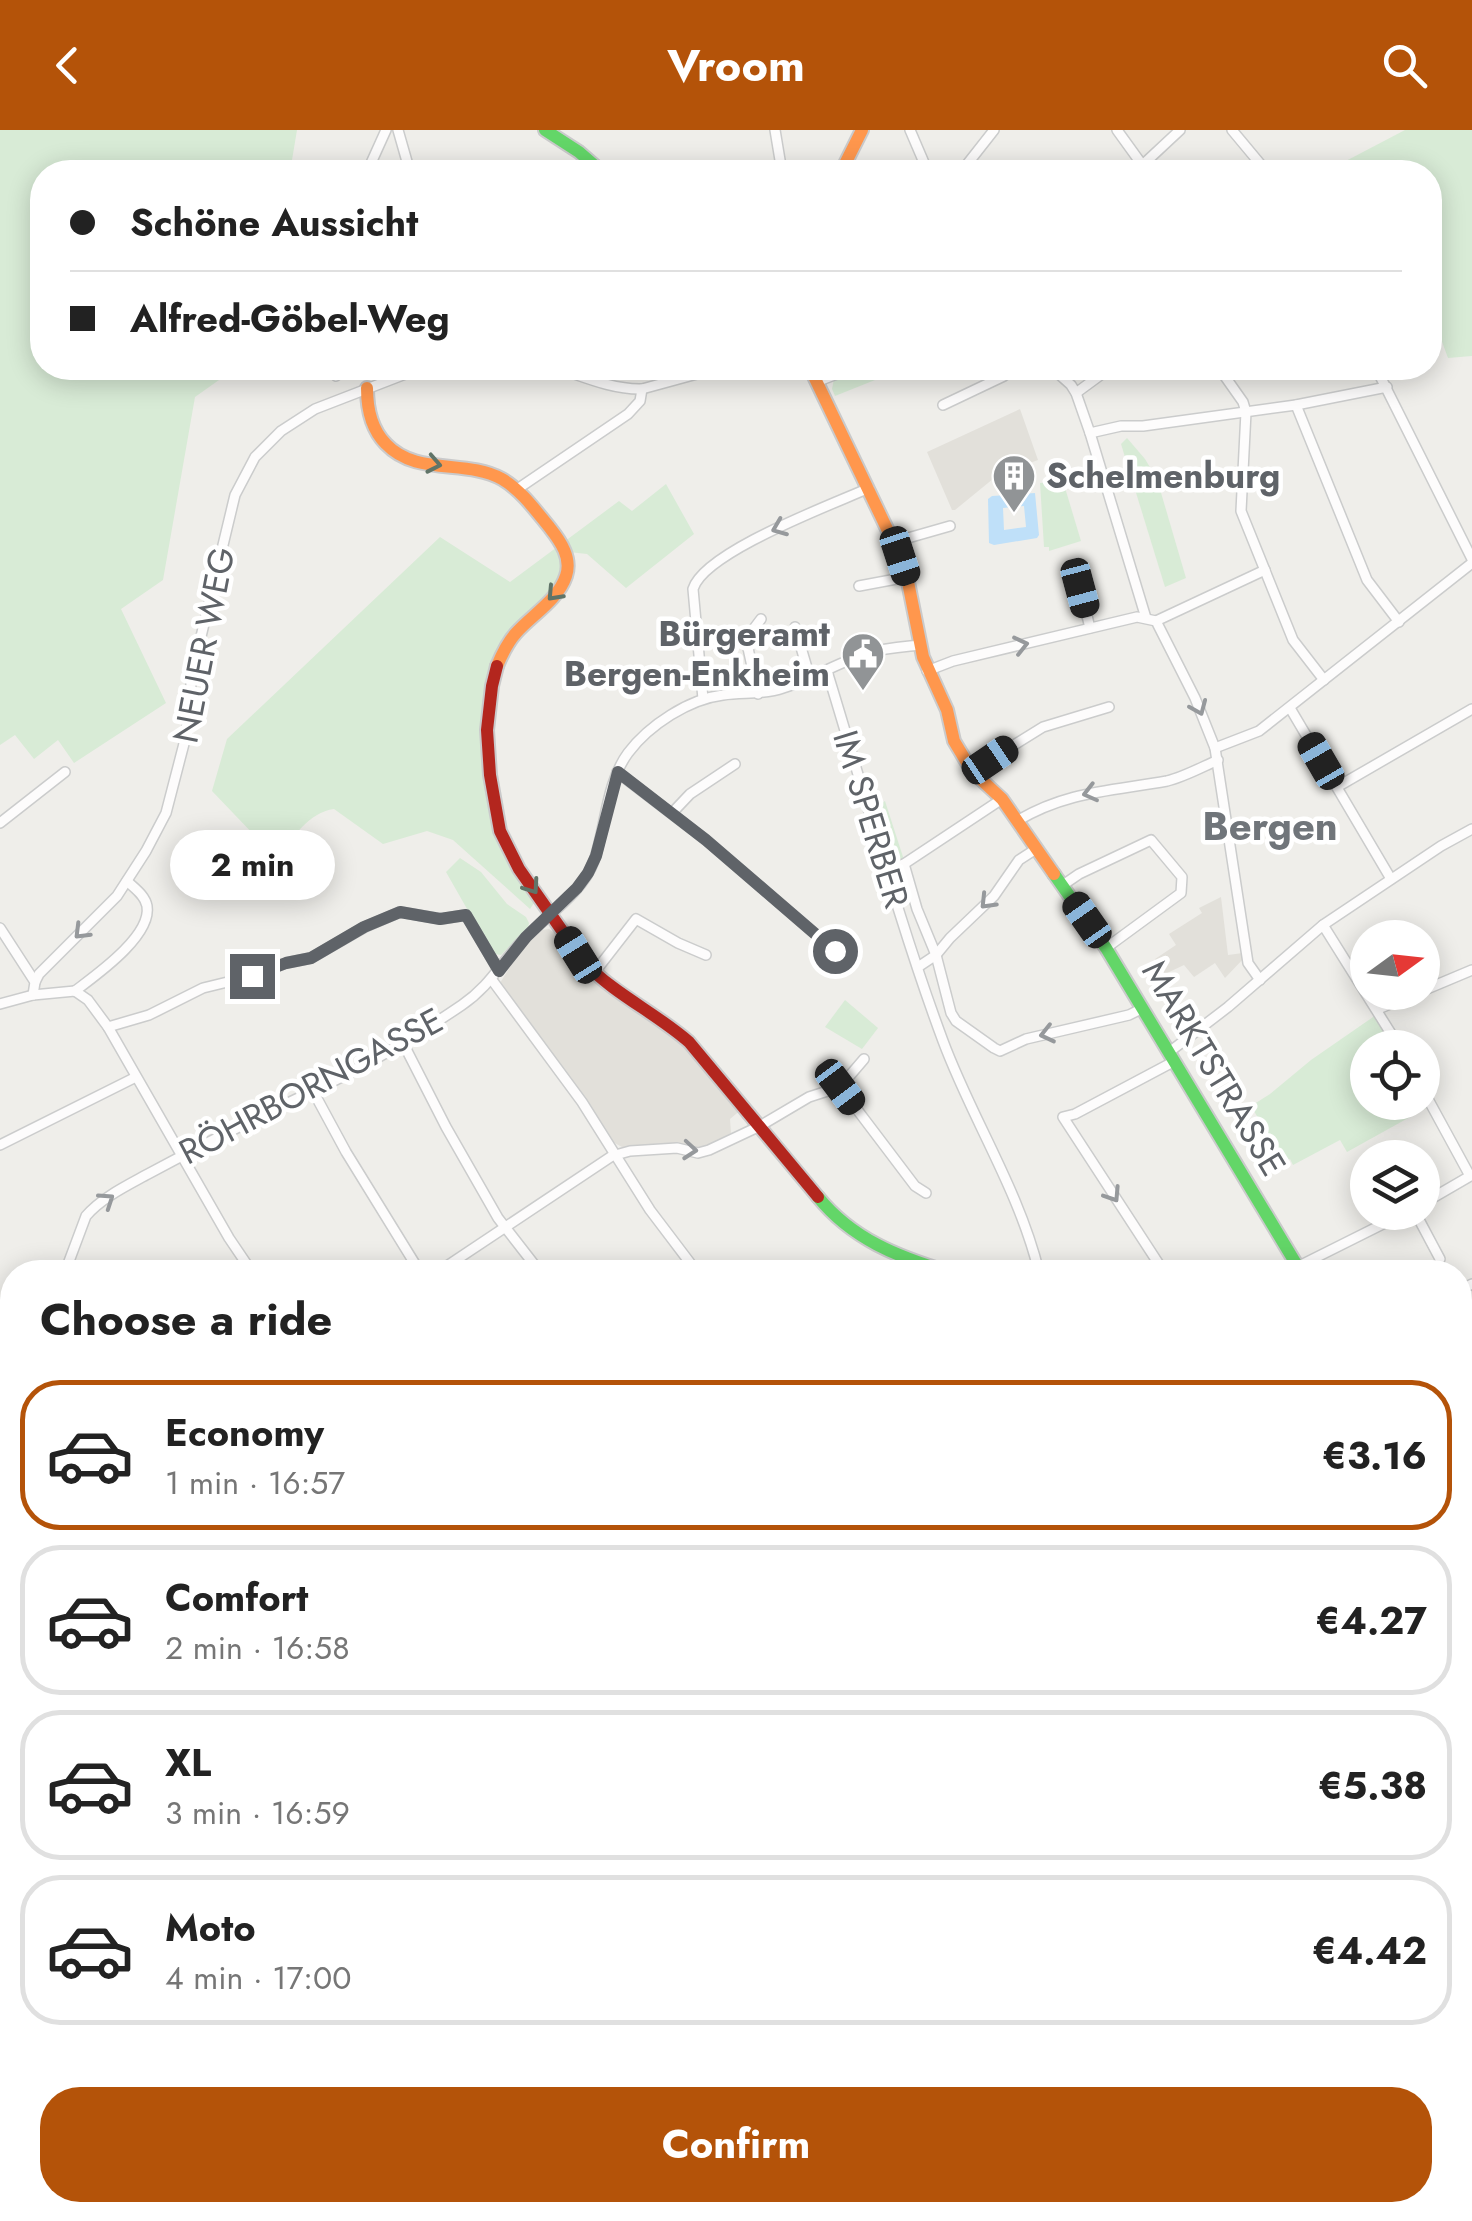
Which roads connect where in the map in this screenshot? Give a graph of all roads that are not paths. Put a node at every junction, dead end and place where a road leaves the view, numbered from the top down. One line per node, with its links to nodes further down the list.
1 (386, 130): 11 (street)
2 (398, 130): 12 (street)
3 (545, 130): 13 (street)
4 (775, 130): 14 (street)
5 (862, 130): 15 (street)
6 (910, 130): 16 (street)
7 (994, 130): 17 (street)
8 (1117, 130): 18 (street)
9 (1180, 130): 19 (street)
10 (1232, 130): 20 (street)
11 (372, 160)
12 (407, 160)
13 (588, 160)
14 (780, 160)
15 (847, 160)
16 (923, 160)
17 (970, 160)
18 (1134, 160)
19 (1148, 160)
20 (1257, 160)
21 (388, 380): 32 (street, NEUER WEG)
22 (595, 380): 33 (street)
23 (675, 380): 33 (street)
24 (821, 380): 30 (street)
25 (996, 380): 35 (street)
26 (1065, 380): 34 (street)
27 (1094, 380): 34 (street)
28 (1227, 380): 37 (street)
29 (1383, 380): 31 (street)
30 (816, 382): 39 (street, MARKTSTRASSE)
31 (1387, 387): 36 (street); 43 (street)
32 (367, 388): 40 (street, one-way to 40); 79 (street, NEUER WEG)
33 (642, 389): 40 (street)
34 (1076, 393): 38 (street)
35 (943, 405)
36 (1296, 405): 37 (street); 50 (street)
37 (1246, 412): 38 (street); 45 (street)
38 (1090, 432): 49 (street)
39 (868, 488): 42 (street, MARKTSTRASSE); 59 (street, one-way to 59)
40 (516, 490): 81 (street, one-way to 81)
41 (950, 526): 42 (street)
42 (894, 542): 46 (street, MARKTSTRASSE)
43 (1472, 561): 50 (street)
44 (1075, 568): 52 (street)
45 (1265, 570): 49 (street); 57 (street)
46 (907, 577): 47 (street); 53 (street, MARKTSTRASSE)
47 (860, 586)
48 (761, 619): 58 (street)
49 (1151, 620): 52 (street); 63 (street, one-way to 63)
50 (1399, 622): 57 (street)
51 (795, 627): 56 (street)
52 (1090, 628): 55 (street, one-way to 52)
53 (920, 645): 54 (street, RÖHRBORNGASSE); 55 (street, MARKTSTRASSE)
54 (826, 671): 56 (street, RÖHRBORNGASSE); 77 (street, IM SPERBER)
55 (927, 671): 68 (street, MARKTSTRASSE)
56 (810, 678): 58 (street, RÖHRBORNGASSE)
57 (1324, 680): 61 (street)
58 (758, 694): 59 (street, RÖHRBORNGASSE)
59 (703, 700): 67 (street, RÖHRBORNGASSE)
60 (1109, 706): 68 (street)
61 (1290, 708): 63 (street); 69 (street)
62 (1472, 709): 69 (street)
63 (1216, 748): 64 (street)
64 (1218, 760): 72 (street, one-way to 72); 93 (street)
65 (735, 764): 71 (street)
66 (65, 772): 73 (street)
67 (618, 772): 71 (street); 81 (street, RÖHRBORNGASSE)
68 (972, 772): 70 (street, MARKTSTRASSE)
69 (1337, 788): 78 (street)
70 (1002, 800): 72 (street, MARKTSTRASSE); 76 (street)
71 (672, 813): 85 (street)
72 (1017, 821): 75 (street, MARKTSTRASSE)
73 (0, 823)
74 (1472, 828): 78 (street)
75 (1036, 848): 80 (street, MARKTSTRASSE); 87 (street, one-way to 87)
76 (904, 864): 77 (street); 87 (street, IM SPERBER)
77 (886, 870): 89 (street, IM SPERBER)
78 (1391, 880): 82 (street)
79 (126, 882): 94 (street, NEUER WEG, one-way to 94); 96 (street)
80 (1063, 885): 84 (street, MARKTSTRASSE); 84 (street)
81 (551, 914): 91 (street); 92 (street, RÖHRBORNGASSE)
82 (1324, 924): 88 (street); 93 (street)
83 (0, 928): 94 (street)
84 (1106, 948): 99 (street, MARKTSTRASSE)
85 (835, 951)
86 (706, 955): 91 (street)
87 (936, 955): 89 (street); 99 (street, IM SPERBER, one-way to 87)
88 (1350, 965)
89 (918, 967): 126 (street, IM SPERBER)
90 (1472, 970): 95 (street)
91 (594, 973): 108 (street)
92 (495, 976): 100 (street); 101 (street, RÖHRBORNGASSE); 110 (street)
93 (1260, 980): 102 (street)
94 (34, 982): 97 (street)
95 (1440, 984)
96 (75, 991): 97 (street); 100 (street)
97 (33, 995): 98 (street)
98 (0, 1004)
99 (1141, 1009): 102 (street, MARKTSTRASSE)
100 (108, 1027): 104 (street)
101 (402, 1041): 106 (street, RÖHRBORNGASSE); 115 (street)
102 (1171, 1058): 127 (street, one-way to 127); 128 (street, MARKTSTRASSE)
103 (864, 1059): 105 (street)
104 (136, 1077): 109 (street); 111 (street)
105 (840, 1087): 108 (street); 113 (street)
106 (313, 1092): 111 (street, RÖHRBORNGASSE); 121 (street)
107 (1440, 1120): 112 (street)
108 (760, 1126): 110 (street, one-way to 108); 125 (street)
109 (0, 1145)
110 (616, 1155): 115 (street); 124 (street)
111 (182, 1156): 119 (street, RÖHRBORNGASSE, one-way to 111); 120 (street)
112 (1471, 1176): 114 (street)
113 (926, 1193)
114 (1440, 1194)
115 (505, 1227): 122 (street); 123 (street)
116 (1374, 1230): 129 (street)
117 (1425, 1230): 118 (street)
118 (1440, 1259)
119 (70, 1260)
120 (244, 1260)
121 (413, 1260)
122 (456, 1260)
123 (531, 1260)
124 (688, 1260)
125 (909, 1260)
126 (1036, 1260)
127 (1156, 1260)
128 (1294, 1260)
129 (1318, 1260)

